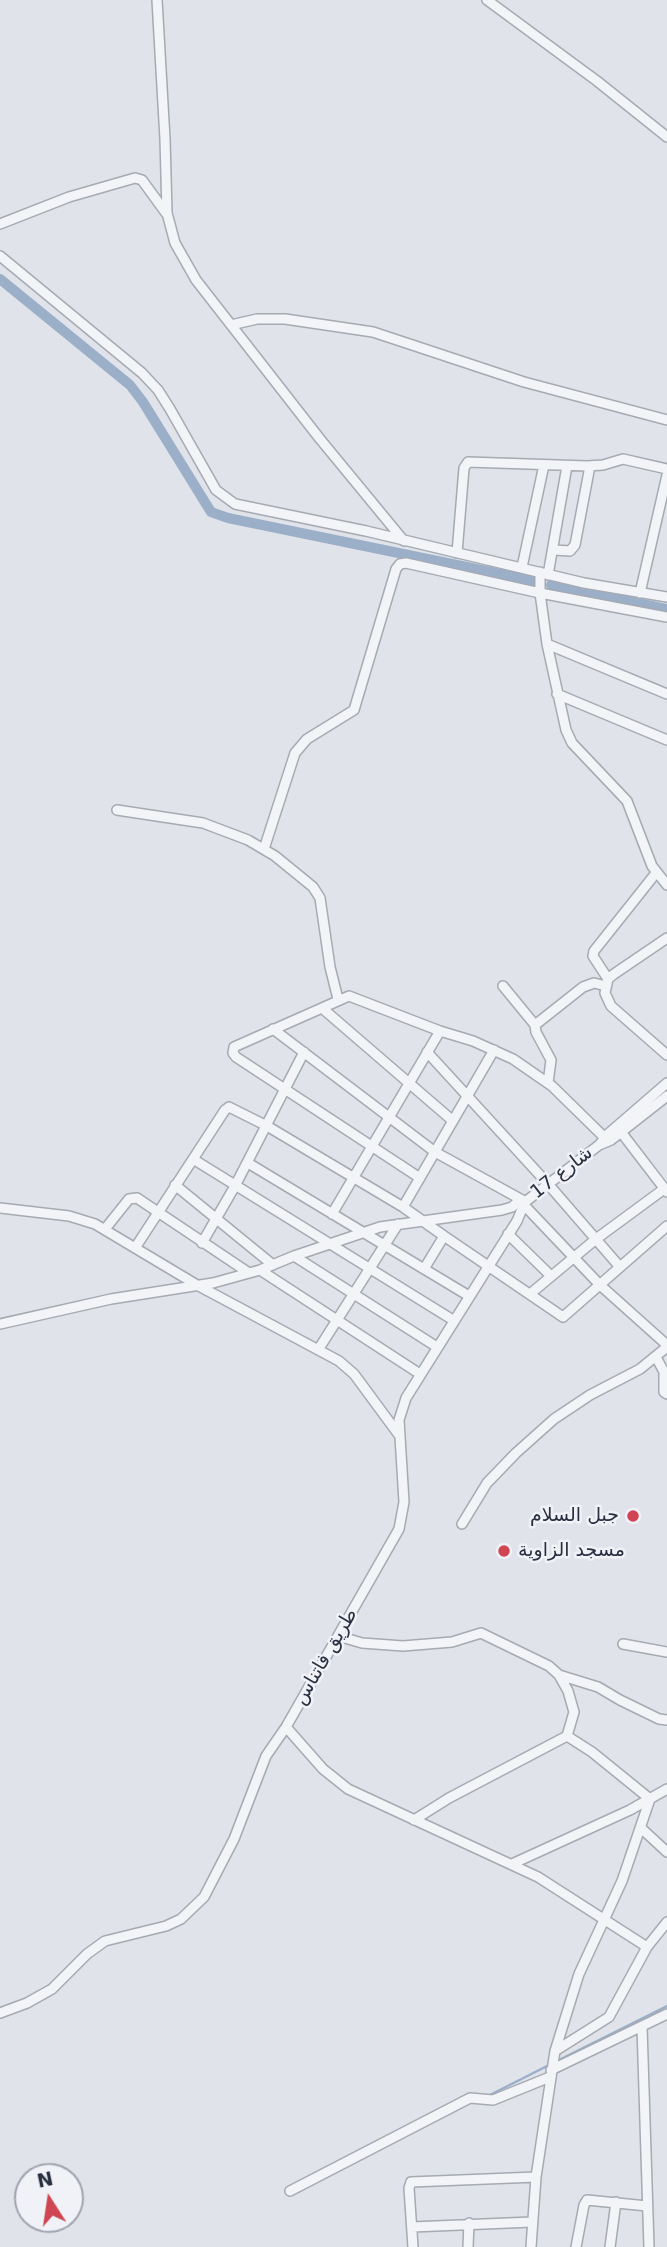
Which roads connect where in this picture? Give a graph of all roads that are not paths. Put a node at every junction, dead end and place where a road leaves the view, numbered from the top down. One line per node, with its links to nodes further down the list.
1 (157, 0): 4 (street)
2 (487, 0): 3 (street)
3 (667, 137)
4 (167, 213): 5 (street); 7 (street)
5 (0, 224)
6 (0, 256): 14 (street)
7 (231, 325): 8 (street); 14 (street)
8 (667, 420)
9 (544, 466): 10 (street); 16 (street); 17 (street)
10 (567, 466): 11 (street); 15 (street)
11 (590, 466): 12 (street); 15 (street)
12 (667, 468)
13 (667, 475): 20 (street)
14 (405, 542): 16 (street)
15 (554, 550): 18 (street)
16 (457, 553): 17 (street)
17 (522, 567): 18 (street)
18 (544, 573): 19 (street); 20 (street)
19 (540, 593): 22 (street); 23 (street); 28 (street)
20 (640, 593): 21 (street)
21 (667, 597)
22 (667, 617)
23 (547, 644): 24 (street); 25 (street)
24 (557, 694): 26 (street); 29 (street)
25 (667, 694)
26 (667, 740)
27 (117, 810): 28 (street)
28 (264, 849): 34 (street)
29 (656, 873): 30 (street); 32 (street)
30 (667, 885)
31 (667, 938): 32 (street)
32 (607, 983): 36 (street); 42 (street)
33 (503, 986): 36 (street)
34 (338, 999): 35 (street); 38 (street)
35 (322, 1008): 37 (street); 43 (street)
36 (535, 1025): 44 (street)
37 (273, 1029): 40 (street); 46 (street)
38 (440, 1031): 39 (street); 41 (street)
39 (494, 1050): 44 (street); 47 (street)
40 (304, 1052): 46 (street); 49 (street)
41 (427, 1052): 43 (street); 47 (street)
42 (667, 1055)
43 (409, 1082): 49 (street); 50 (street)
44 (548, 1083): 53 (street)
45 (667, 1083): 53 (street, شارع 17)
46 (286, 1089): 51 (street); 54 (street)
47 (467, 1095): 50 (street); 60 (street)
48 (667, 1096): 52 (street, شارع 17)
49 (389, 1116): 54 (street); 55 (street)
50 (453, 1121): 55 (street)
51 (267, 1126): 56 (street); 57 (street); 58 (street)
52 (621, 1132): 53 (street, شارع 17); 63 (street)
53 (601, 1141): 60 (street, شارع 17)
54 (372, 1147): 58 (street); 59 (street)
55 (435, 1152): 59 (street); 64 (street)
56 (193, 1158): 61 (street); 62 (street)
57 (248, 1163): 62 (street); 68 (street)
58 (354, 1178): 65 (street); 68 (street)
59 (420, 1178): 65 (street)
60 (548, 1184): 64 (street, شارع 17); 77 (street)
61 (175, 1185): 67 (street); 69 (street)
62 (235, 1186): 69 (street); 79 (street)
63 (666, 1191): 77 (street)
64 (523, 1202): 70 (street); 75 (street, طريق فاتناس); 83 (street)
65 (403, 1207): 70 (street)
66 (0, 1208): 73 (street)
67 (159, 1212): 73 (street); 78 (street); 81 (street)
68 (332, 1214): 74 (street)
69 (216, 1219): 78 (street); 84 (street)
70 (422, 1220): 71 (street); 76 (street)
71 (398, 1224): 74 (street); 80 (street)
72 (667, 1226): 86 (street)
73 (105, 1229): 81 (street)
74 (362, 1232): 79 (street); 80 (street)
75 (508, 1234): 85 (street, طريق فاتناس); 91 (street)
76 (444, 1236): 85 (street); 87 (street)
77 (596, 1239): 83 (street); 86 (street)
78 (202, 1243): 90 (street)
79 (328, 1244): 82 (street); 89 (street)
80 (386, 1246): 87 (street); 89 (street)
81 (135, 1248): 92 (street)
82 (294, 1256): 84 (street); 95 (street)
83 (573, 1258): 91 (street); 93 (street)
84 (273, 1265): 88 (street)
85 (488, 1266): 94 (street); 96 (street, طريق فاتناس)
86 (620, 1267): 93 (street)
87 (424, 1269): 96 (street)
88 (260, 1270): 90 (street); 97 (street)
89 (370, 1270): 95 (street); 98 (street)
90 (249, 1273): 92 (street)
91 (551, 1276): 94 (street)
92 (197, 1284): 99 (street); 102 (street)
93 (600, 1285): 94 (street); 100 (street)
94 (530, 1294)
95 (355, 1295): 97 (street); 101 (street)
96 (469, 1296): 98 (street, طريق فاتناس)
97 (338, 1320): 102 (street); 104 (street)
98 (453, 1320): 101 (street, طريق فاتناس)
99 (0, 1324)
100 (667, 1346): 103 (street)
101 (437, 1347): 104 (street, طريق فاتناس)
102 (318, 1350): 106 (street)
103 (656, 1357): 105 (street); 107 (street)
104 (420, 1374): 106 (street, طريق فاتناس)
105 (667, 1394)
106 (399, 1435): 108 (street, طريق فاتناس)
107 (462, 1524)
108 (338, 1636): 111 (street); 113 (street, طريق فاتناس)
109 (622, 1644): 110 (street)
110 (667, 1652)
111 (559, 1675): 112 (street); 114 (street)
112 (667, 1720)
113 (286, 1727): 117 (street); 124 (street, طريق فاتناس)
114 (568, 1736): 116 (street); 117 (street)
115 (667, 1789): 116 (street)
116 (650, 1799): 118 (street); 120 (street)
117 (414, 1820): 120 (street)
118 (641, 1828): 119 (street); 121 (street)
119 (667, 1852)
120 (512, 1864): 121 (street)
121 (603, 1921): 123 (street); 127 (street)
122 (667, 1922): 123 (street)
123 (647, 1947): 127 (street)
124 (0, 2013)
125 (667, 2014): 126 (street)
126 (642, 2027): 128 (street); 132 (street)
127 (555, 2051): 128 (street)
128 (550, 2074): 129 (street); 130 (street)
129 (536, 2177): 133 (street); 135 (street)
130 (290, 2191)
131 (616, 2202): 132 (street); 139 (street); 140 (street)
132 (647, 2206): 141 (street)
133 (532, 2222): 134 (street); 138 (street)
134 (468, 2223): 135 (street); 137 (street)
135 (412, 2227): 136 (street)
136 (413, 2247)
137 (468, 2247)
138 (531, 2247)
139 (576, 2247)
140 (610, 2247)
141 (649, 2247)

